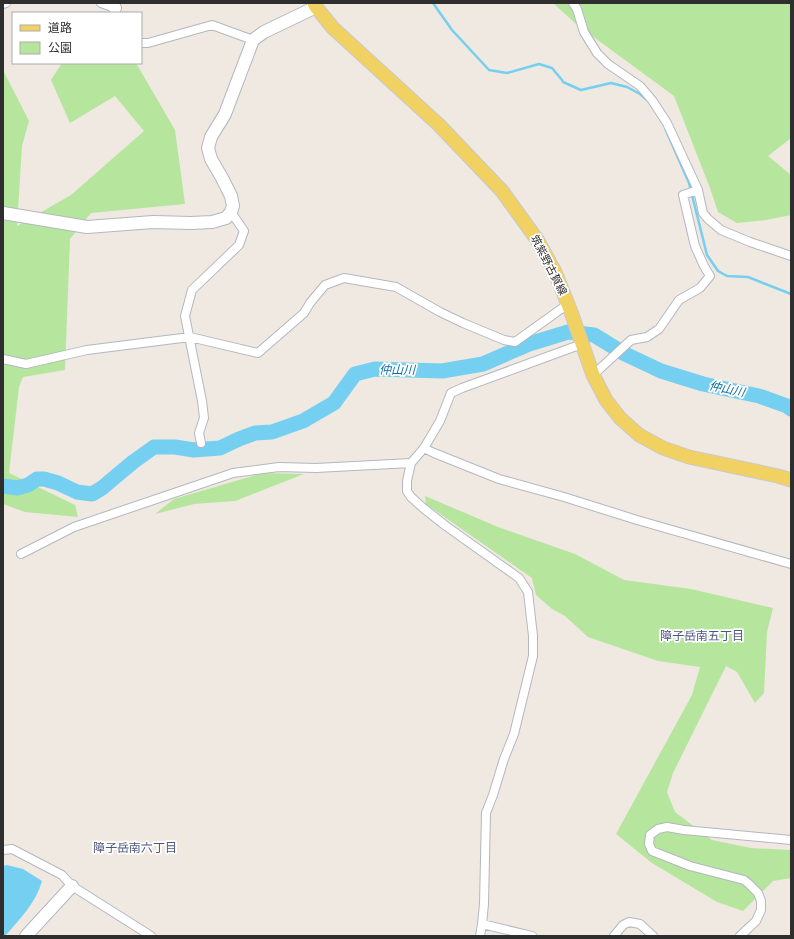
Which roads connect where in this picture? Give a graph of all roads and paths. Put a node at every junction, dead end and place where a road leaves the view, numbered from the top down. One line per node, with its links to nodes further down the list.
1 (6, 3): 4 (street)
2 (101, 3): 6 (street)
3 (573, 3): 9 (street)
4 (3, 4)
5 (316, 4): 7 (street); 13 (main road, 筑紫野古賀線)
6 (115, 8)
7 (253, 40): 8 (street); 10 (street)
8 (142, 43)
9 (698, 190): 12 (street); 17 (street)
10 (231, 212): 11 (street); 14 (street)
11 (3, 213)
12 (791, 256)
13 (570, 308): 14 (street); 15 (main road, 筑紫野古賀線)
14 (190, 337): 16 (street); 18 (street)
15 (581, 339): 17 (main road, 筑紫野古賀線); 19 (street)
16 (3, 359)
17 (594, 375): 21 (main road, 筑紫野古賀線)
18 (201, 443)
19 (424, 448): 20 (street); 23 (street)
20 (411, 463): 22 (street); 27 (street)
21 (791, 480)
22 (21, 554)
23 (791, 564)
24 (791, 840): 34 (street)
25 (3, 850): 26 (street)
26 (72, 886): 28 (street); 29 (street)
27 (482, 924): 30 (street); 31 (street)
28 (26, 936)
29 (151, 936)
30 (480, 936)
31 (532, 936)
32 (614, 936): 33 (street)
33 (653, 936)
34 (740, 936)

